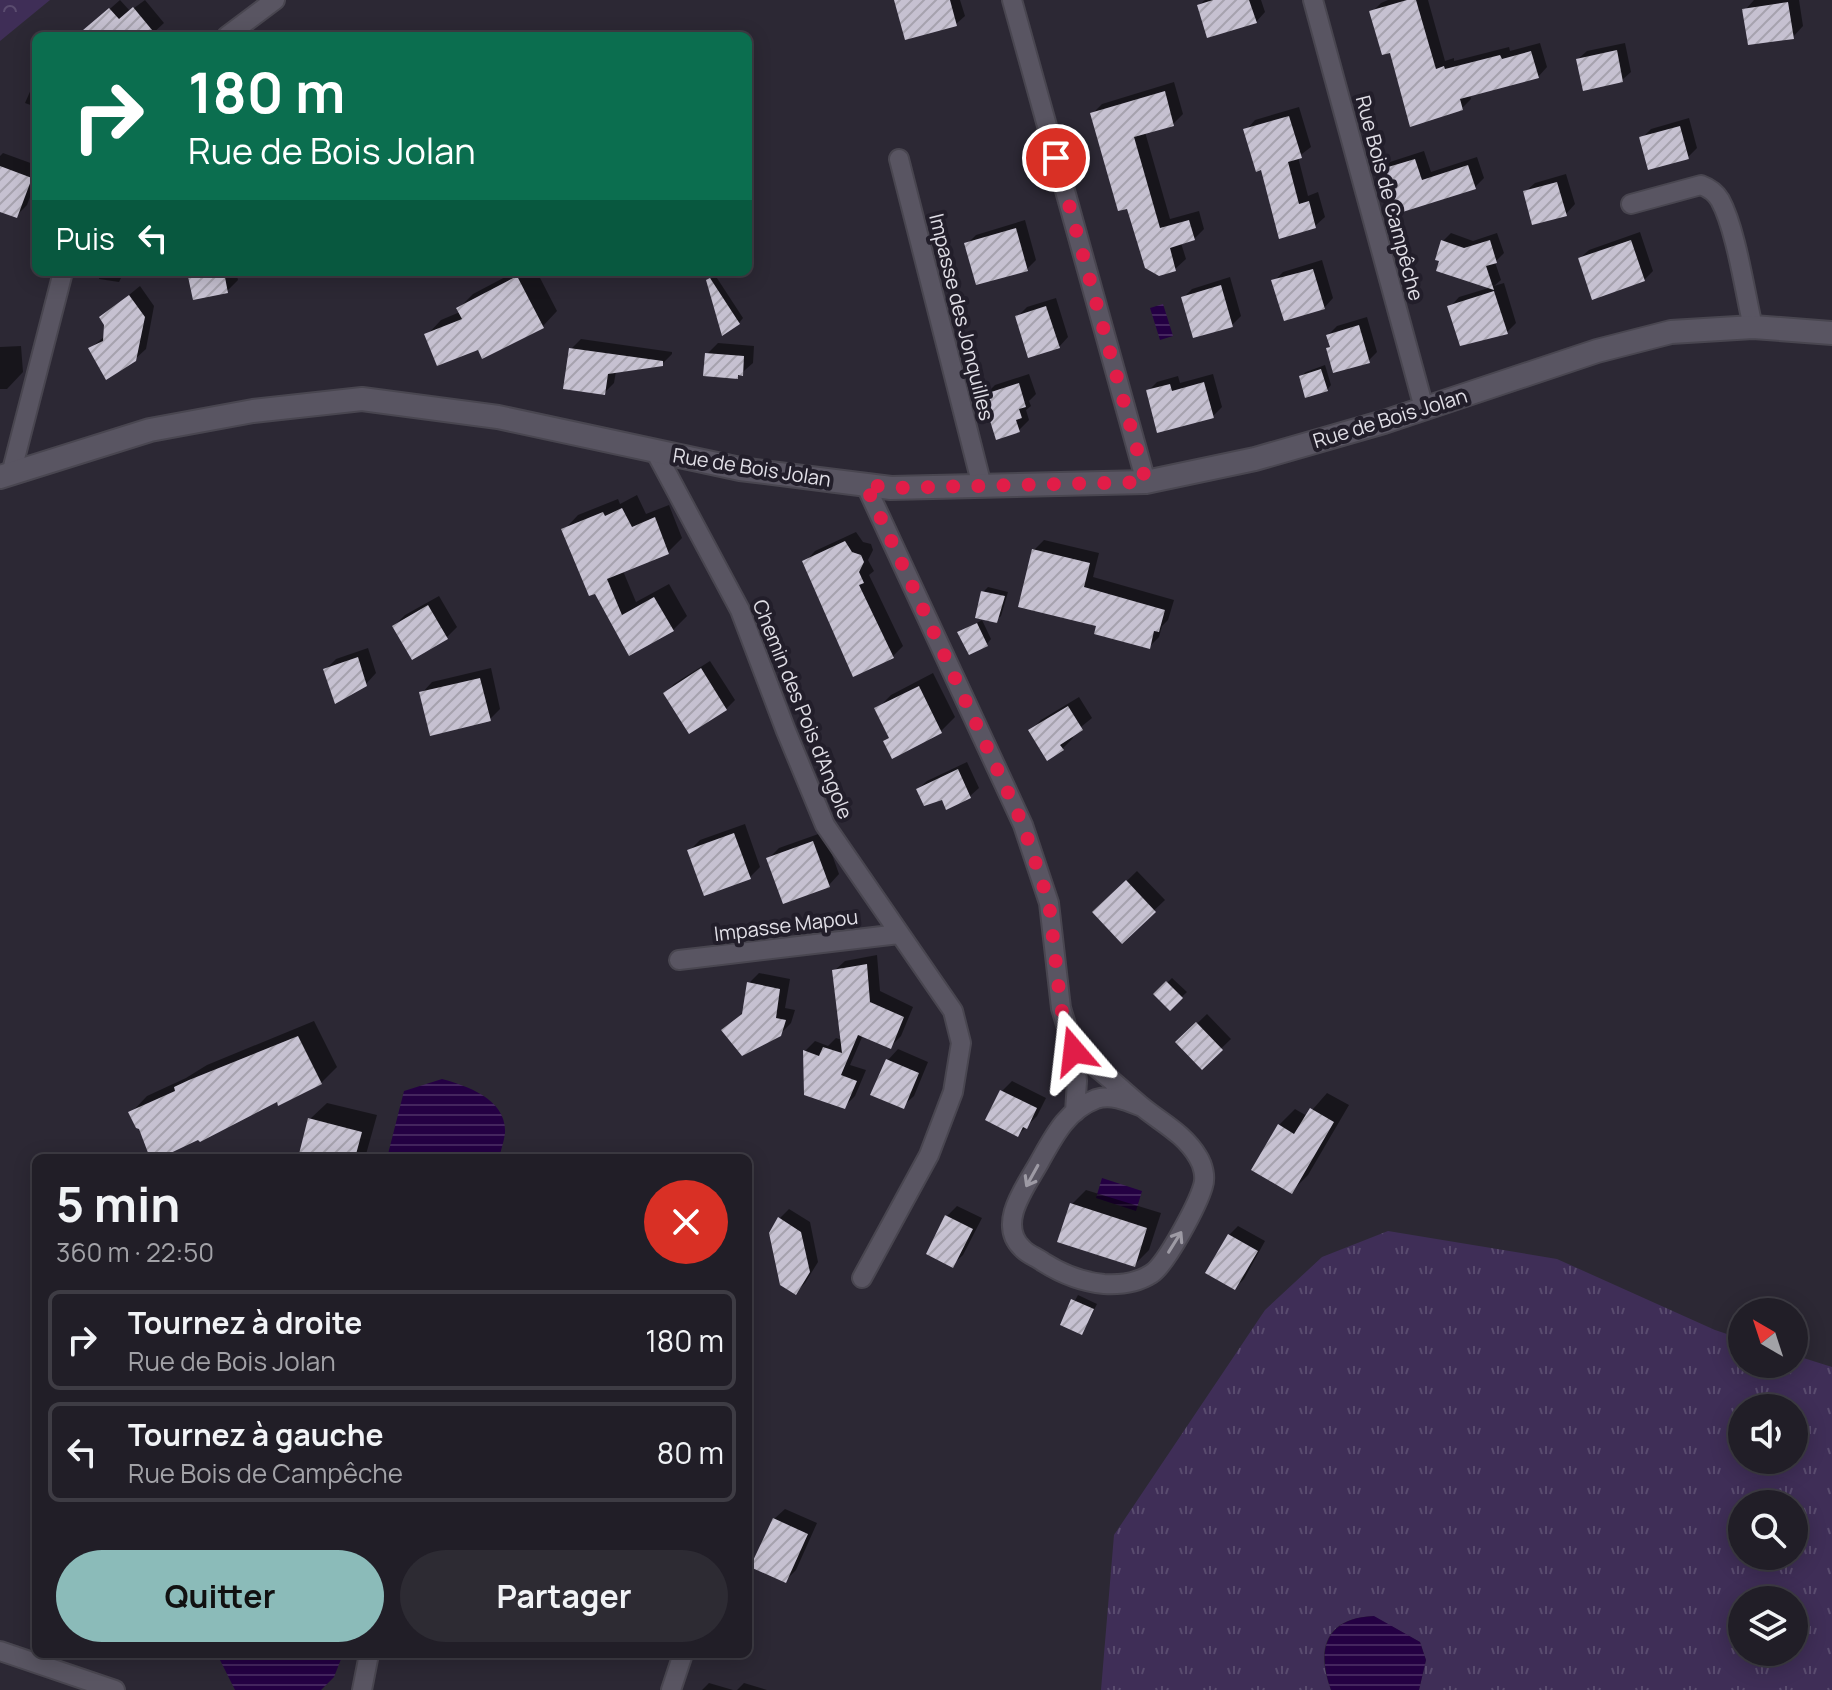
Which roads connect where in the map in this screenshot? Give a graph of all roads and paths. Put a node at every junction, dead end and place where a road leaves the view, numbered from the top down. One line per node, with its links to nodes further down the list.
1 (275, 0): 4 (street)
2 (1012, 0): 13 (street)
3 (1313, 0): 10 (street, Rue Bois de Campêche)
4 (232, 32)
5 (899, 159): 15 (street, Impasse des Jonquilles)
6 (1631, 204): 8 (street)
7 (62, 276): 12 (street)
8 (1753, 327): 9 (street, Rue de Bois Jolan); 10 (street, Rue de Bois Jolan)
9 (1832, 333)
10 (1424, 408): 13 (street, Rue de Bois Jolan)
11 (655, 451): 12 (street, Rue de Bois Jolan); 14 (street, Rue de Bois Jolan); 16 (street, Chemin des Pois d'Angole)
12 (6, 475)
13 (1146, 482): 15 (street, Rue de Bois Jolan)
14 (865, 484): 15 (street, Rue de Bois Jolan); 18 (street)
15 (982, 486)
16 (899, 934): 17 (street, Impasse Mapou); 21 (street, Chemin des Pois d'Angole)
17 (679, 960)
18 (1074, 1051): 19 (street); 20 (street)
19 (1142, 1107): 20 (street); 20 (street, one-way to 19)
20 (1075, 1112)
21 (862, 1278)
22 (0, 1651): 25 (street)
23 (368, 1658): 26 (street)
24 (682, 1658): 27 (street)
25 (115, 1690)
26 (362, 1690)
27 (671, 1690)

